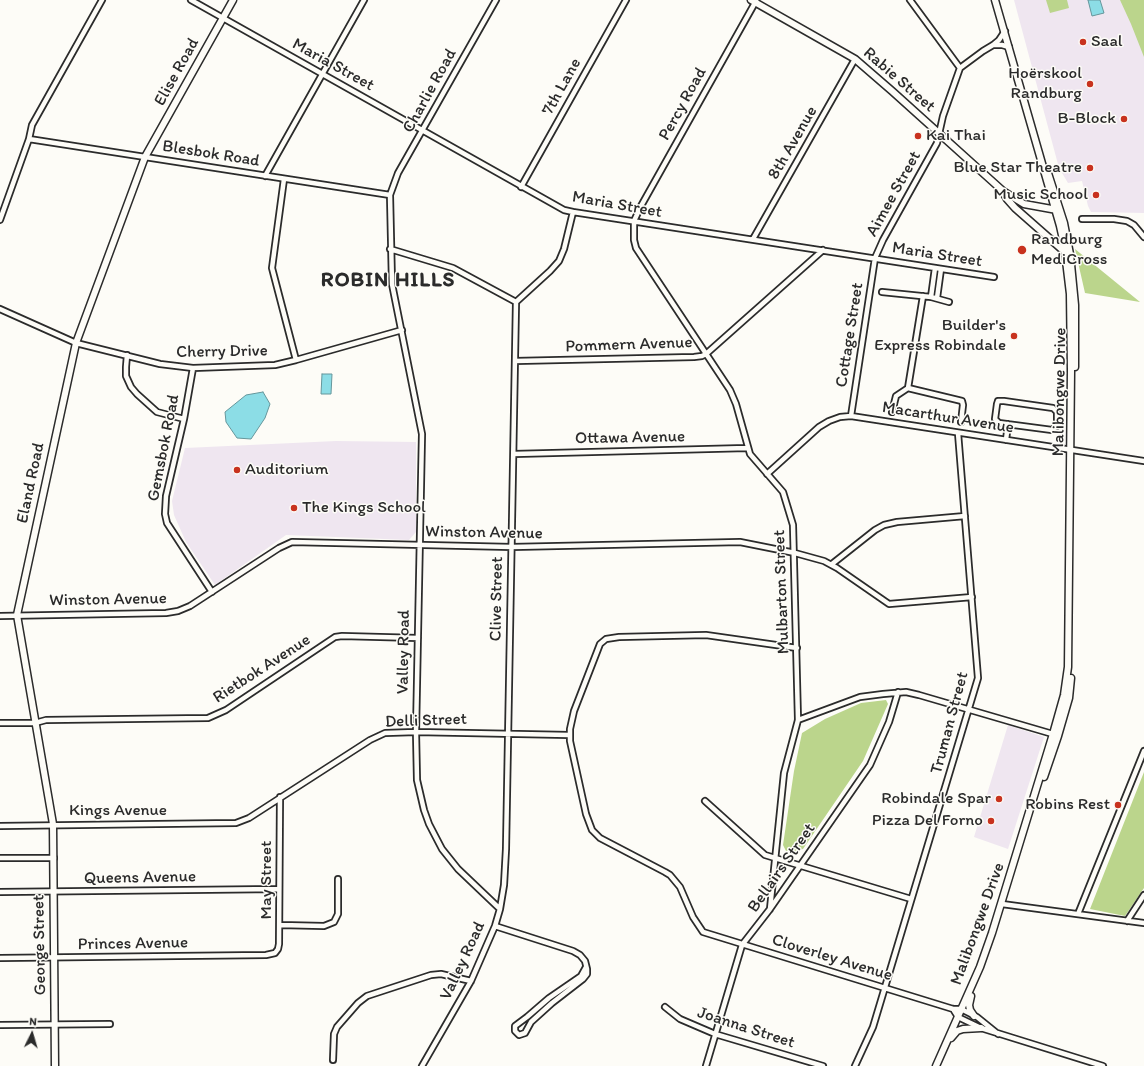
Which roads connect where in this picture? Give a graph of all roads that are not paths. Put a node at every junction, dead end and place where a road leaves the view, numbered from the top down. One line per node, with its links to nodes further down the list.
1 (102, 0): 20 (street)
2 (191, 0): 11 (street, Maria Street)
3 (233, 0): 11 (main road, Elise Road)
4 (364, 0): 17 (street)
5 (496, 0): 18 (street, Charlie Road)
6 (626, 0): 24 (street, 7th Lane)
7 (910, 0): 16 (street)
8 (995, 0): 12 (main road, Malibongwe Drive)
9 (998, 0): 27 (main road, Malibongwe Drive)
10 (754, 1): 15 (main road, Rabie Street); 31 (street, Percy Road)
11 (223, 18): 17 (street, Maria Street); 21 (main road, Elise Road)
12 (1005, 31): 13 (street); 14 (main road, Malibongwe Drive)
13 (993, 45): 14 (street); 16 (street)
14 (1009, 47): 27 (main road, Malibongwe Drive)
15 (855, 59): 19 (main road, Rabie Street); 33 (street, 8th Avenue)
16 (960, 68): 19 (street, Aimee Street)
17 (322, 74): 18 (street, Maria Street); 22 (street)
18 (422, 130): 24 (street, Maria Street); 26 (street, Charlie Road)
19 (939, 134): 25 (main road, Rabie Street); 37 (street, Aimee Street)
20 (29, 139): 21 (street, Blesbok Road); 30 (street)
21 (145, 157): 22 (street, Blesbok Road); 49 (main road, Eland Road)
22 (266, 176): 23 (street, Blesbok Road)
23 (284, 179): 26 (street, Blesbok Road); 52 (street)
24 (521, 186): 28 (street, Maria Street)
25 (1003, 192): 27 (main road, Rabie Street); 36 (main road)
26 (390, 195): 34 (street, Valley Road)
27 (1058, 210): 36 (main road, Malibongwe Drive); 64 (main road, Malibongwe Drive)
28 (573, 212): 31 (street, Maria Street); 45 (street)
29 (1082, 219): 32 (street)
30 (0, 220)
31 (634, 221): 33 (street, Maria Street); 50 (street, Mulbarton Street)
32 (1144, 238)
33 (752, 239): 35 (street, Maria Street)
34 (390, 249): 45 (street); 48 (street, Valley Road)
35 (823, 250): 37 (street, Maria Street); 50 (street, Pommern Avenue)
36 (1065, 252): 64 (main road, Malibongwe Drive)
37 (875, 258): 38 (street, Maria Street); 57 (street, Cottage Street)
38 (935, 268): 39 (street, Maria Street); 43 (street)
39 (941, 269): 40 (street, Maria Street); 44 (street)
40 (994, 277)
41 (882, 292): 42 (street)
42 (923, 296): 43 (street); 55 (street)
43 (931, 297): 44 (street)
44 (937, 298): 46 (street)
45 (516, 302): 53 (street, Clive Street)
46 (949, 302)
47 (0, 309): 49 (street, Cherry Drive)
48 (402, 330): 52 (street, Cherry Drive); 69 (street, Valley Road)
49 (76, 343): 51 (street, Cherry Drive); 75 (main road, Eland Road)
50 (706, 354): 53 (street, Pommern Avenue); 63 (street, Mulbarton Street)
51 (127, 355): 54 (street, Cherry Drive); 58 (street)
52 (296, 360): 54 (street, Cherry Drive)
53 (515, 361): 65 (street, Clive Street)
54 (193, 368): 58 (street, Gemsbok Road)
55 (908, 388): 56 (street); 59 (street)
56 (892, 412)
57 (851, 416): 61 (street, Macarthur Avenue); 67 (street, Macarthur Avenue)
58 (184, 419): 73 (street, Gemsbok Road)
59 (961, 422)
60 (1008, 424): 60 (street); 62 (street)
61 (958, 433): 62 (street, Macarthur Avenue); 68 (street, Truman Street)
62 (1006, 440): 64 (street, Macarthur Avenue)
63 (747, 448): 65 (street, Ottawa Avenue); 67 (street, Mulbarton Street)
64 (1072, 450): 66 (street, Macarthur Avenue); 87 (main road, Malibongwe Drive)
65 (514, 454): 70 (street, Clive Street)
66 (1144, 461)
67 (767, 474): 71 (street, Mulbarton Street)
68 (965, 516): 72 (street); 74 (street, Truman Street)
69 (420, 545): 70 (street, Winston Avenue); 73 (street, Winston Avenue); 77 (street, Valley Road)
70 (512, 547): 71 (street, Winston Avenue); 85 (street, Clive Street)
71 (795, 553): 72 (street, Winston Avenue); 78 (street, Mulbarton Street)
72 (832, 564): 74 (street, Winston Avenue)
73 (212, 592): 75 (street, Winston Avenue)
74 (972, 597): 80 (street, Truman Street)
75 (17, 615): 76 (street, Winston Avenue); 83 (main road, Eland Road)
76 (0, 616)
77 (418, 638): 83 (street, Rietbok Avenue); 84 (street, Valley Road)
78 (797, 648): 81 (street, Mulbarton Street); 86 (street)
79 (898, 692): 80 (street); 81 (street); 97 (street, Bellairs Street)
80 (969, 710): 87 (street); 103 (street, Truman Street)
81 (798, 720): 96 (street, Mulbarton Street)
82 (0, 723): 83 (street, Rietbok Avenue)
83 (35, 723): 91 (main road, Eland Road)
84 (416, 732): 85 (street, Delli Street); 89 (street, Delli Street); 105 (street, Valley Road)
85 (508, 734): 86 (street, Delli Street); 105 (street, Clive Street)
86 (569, 735): 112 (street, Cloverley Avenue)
87 (1056, 735): 104 (main road, Malibongwe Drive)
88 (1144, 750): 107 (street)
89 (280, 797): 92 (street, Delli Street); 99 (street, May Street)
90 (705, 801): 96 (street)
91 (53, 824): 92 (street, Kings Avenue); 93 (street, Kings Avenue); 95 (main road, George Street)
92 (236, 824)
93 (0, 826)
94 (0, 858): 95 (street)
95 (54, 858): 101 (main road, George Street)
96 (775, 858): 97 (street); 106 (street, Mulbarton Street)
97 (800, 865): 103 (street); 106 (street, Bellairs Street)
98 (338, 879): 110 (street)
99 (280, 889): 101 (street, Queens Avenue); 110 (street, May Street)
100 (0, 892): 101 (street, Queens Avenue)
101 (54, 892): 115 (main road, George Street)
102 (1144, 896): 108 (street)
103 (911, 899): 119 (street, Truman Street)
104 (1002, 904): 107 (street); 117 (main road, Malibongwe Drive)
105 (500, 909): 111 (street, Valley Road)
106 (770, 909): 112 (street, Bellairs Street)
107 (1078, 914): 108 (street)
108 (1127, 921): 109 (street)
109 (1144, 923)
110 (280, 925): 113 (street, May Street)
111 (494, 926): 116 (street); 118 (street, Valley Road)
112 (742, 945): 119 (street, Cloverley Avenue); 129 (street, Bellairs Street)
113 (266, 955): 115 (street, Princes Avenue)
114 (0, 958): 115 (street, Princes Avenue)
115 (55, 958): 126 (main road, George Street)
116 (586, 967): 116 (street)
117 (980, 967): 122 (main road, Malibongwe Drive); 123 (main road)
118 (471, 981): 132 (street); 134 (street, Valley Road)
119 (884, 987): 121 (street, Cloverley Avenue); 137 (street, Truman Street)
120 (665, 1007): 129 (street, Joanna Street)
121 (953, 1009): 122 (street, Cloverley Avenue); 124 (street)
122 (962, 1009): 123 (street); 124 (main road, Malibongwe Drive)
123 (974, 1016): 130 (street)
124 (958, 1017): 128 (street); 131 (main road, Malibongwe Drive)
125 (0, 1024): 126 (street)
126 (55, 1024): 127 (street); 133 (main road, George Street)
127 (110, 1024)
128 (981, 1028): 130 (street); 131 (main road)
129 (715, 1034): 135 (street, Bellairs Street); 136 (street, Joanna Street)
130 (998, 1034): 139 (street)
131 (947, 1042): 138 (main road, Malibongwe Drive)
132 (333, 1060)
133 (55, 1066)
134 (422, 1066)
135 (706, 1066)
136 (823, 1066)
137 (855, 1066)
138 (936, 1066)
139 (1103, 1066)

